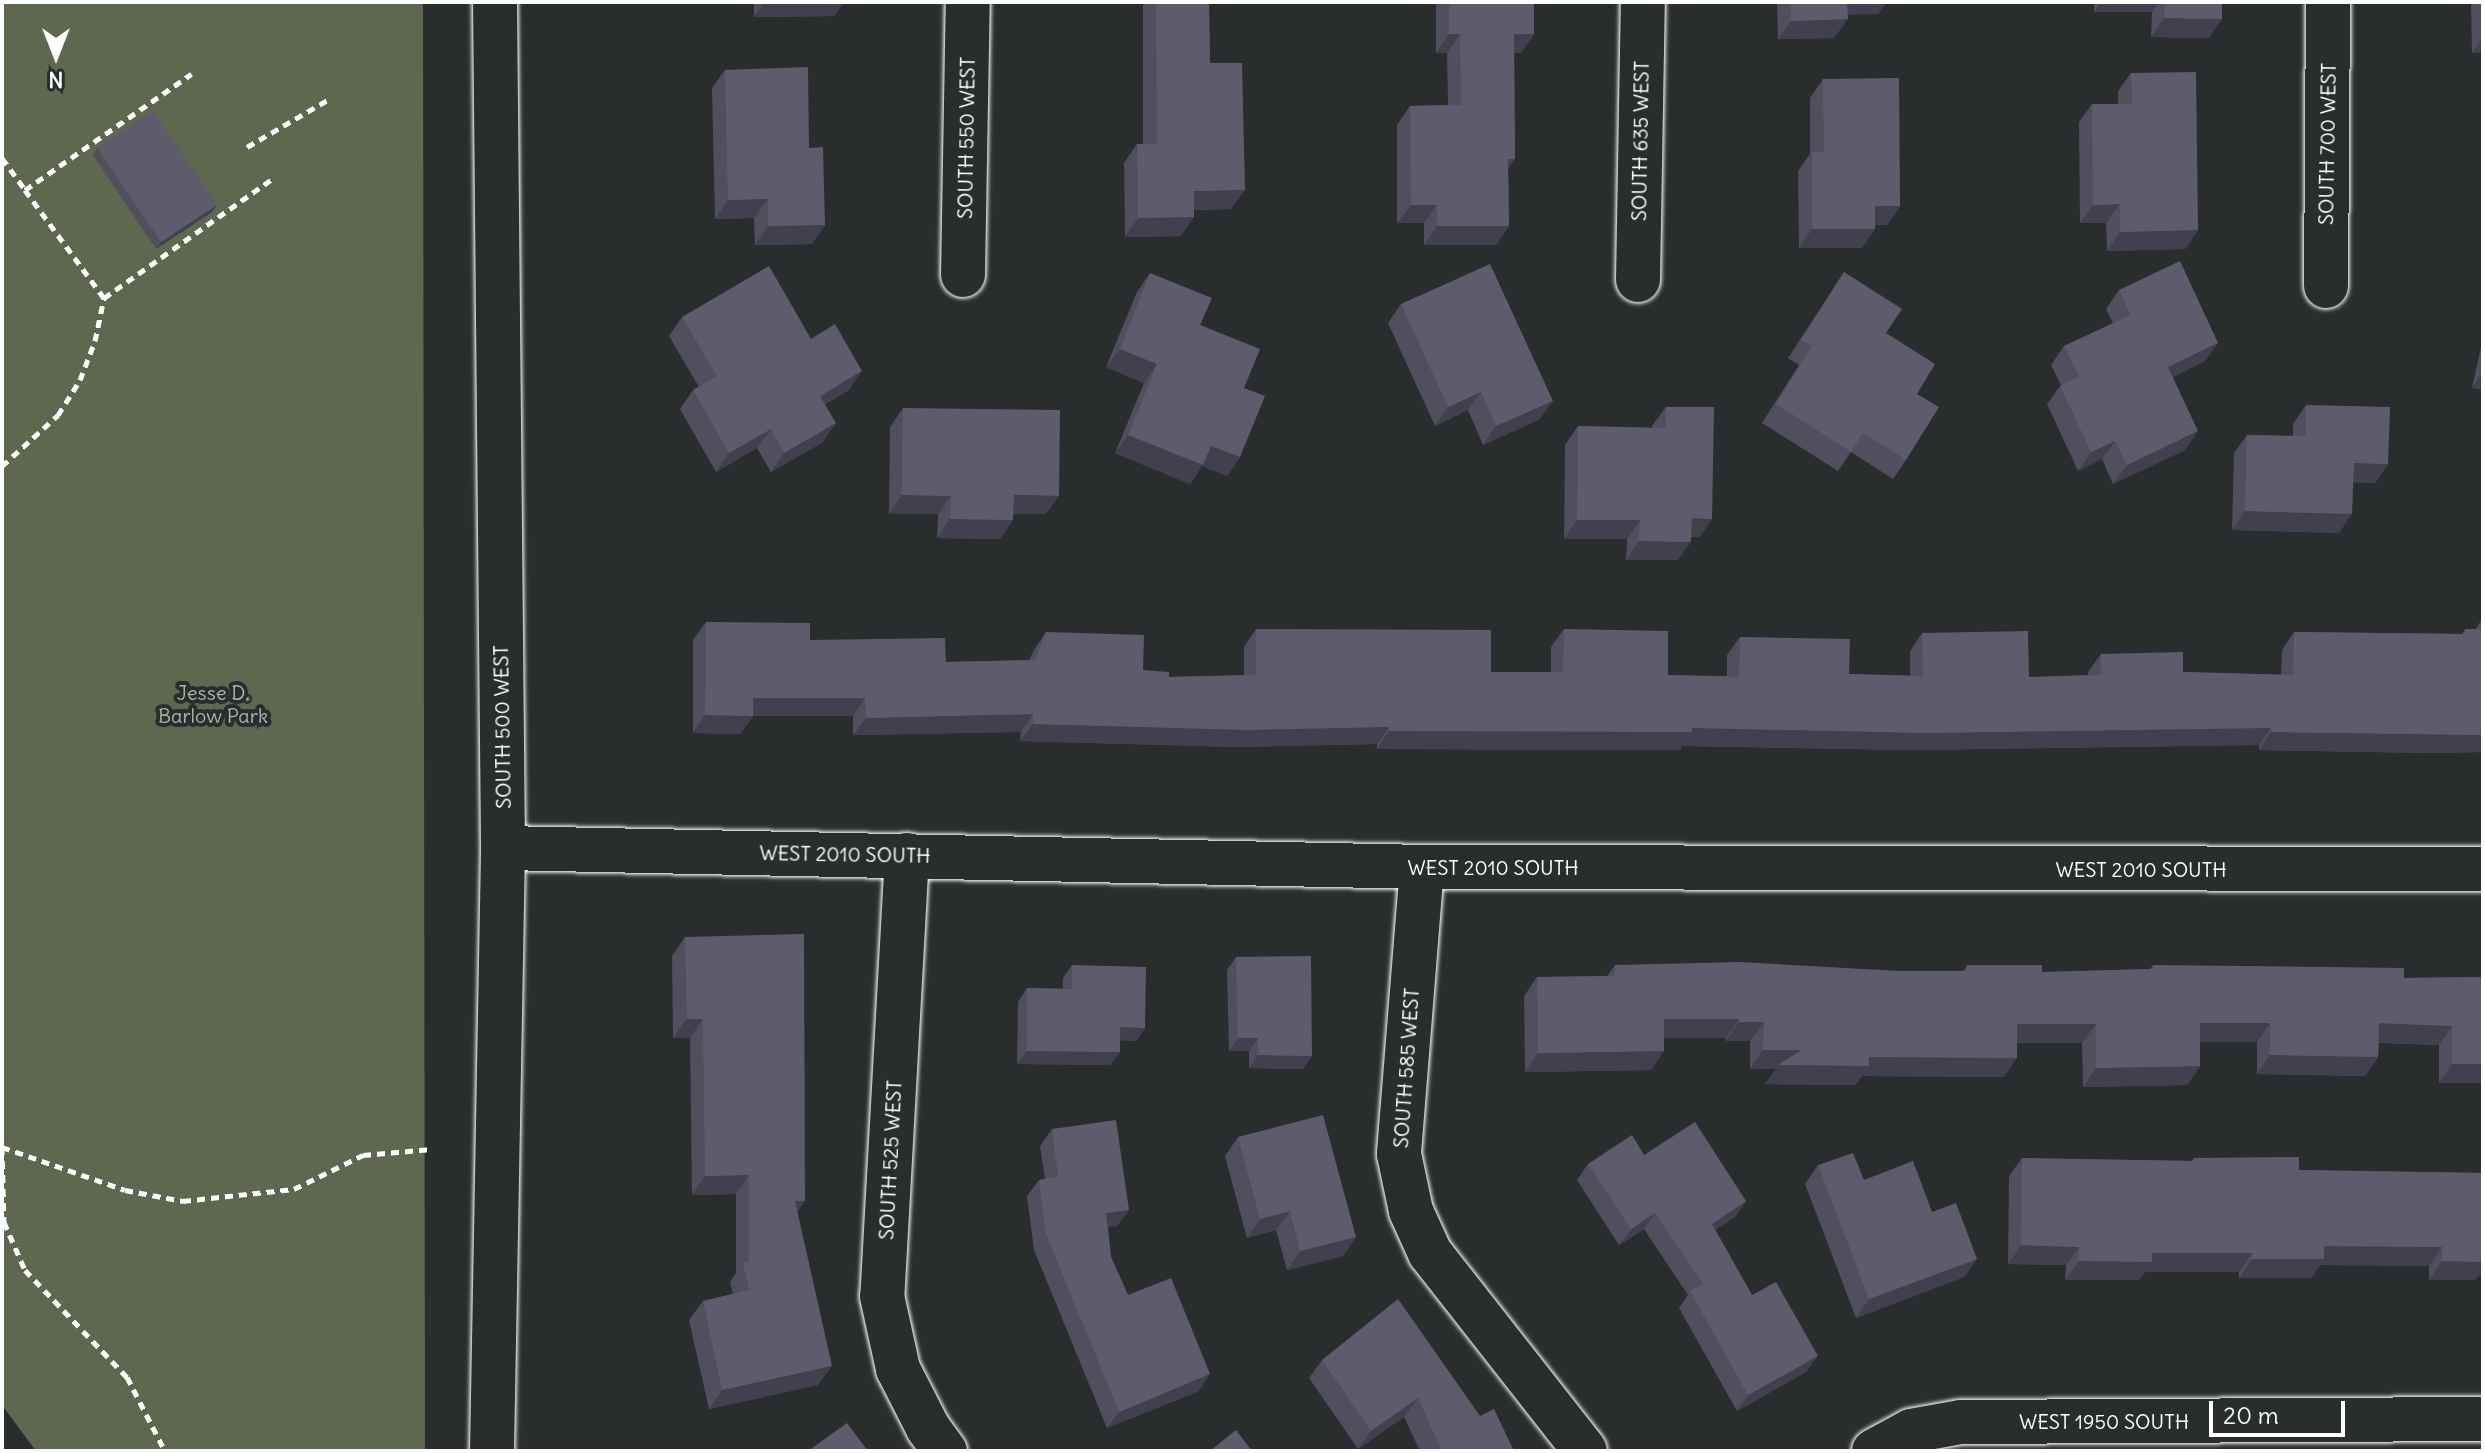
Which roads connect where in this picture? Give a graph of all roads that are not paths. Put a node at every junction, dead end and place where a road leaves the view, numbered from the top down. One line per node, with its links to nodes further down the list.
1 (495, 2): 8 (street, SOUTH 500 WEST)
2 (968, 2): 5 (street, SOUTH 550 WEST)
3 (1643, 2): 6 (street, SOUTH 635 WEST)
4 (2328, 2): 7 (street, SOUTH 700 WEST)
5 (963, 275)
6 (1638, 280)
7 (2326, 286)
8 (503, 848): 9 (street, WEST 2010 SOUTH); 13 (street, SOUTH 500 WEST)
9 (907, 855): 10 (street, WEST 2010 SOUTH); 14 (street, SOUTH 525 WEST)
10 (1422, 867): 11 (street, WEST 2010 SOUTH); 15 (street, SOUTH 585 WEST)
11 (2483, 869)
12 (2483, 1419): 16 (street, WEST 1950 SOUTH)
13 (492, 1451)
14 (945, 1451)
15 (1585, 1451)
16 (1874, 1451)

